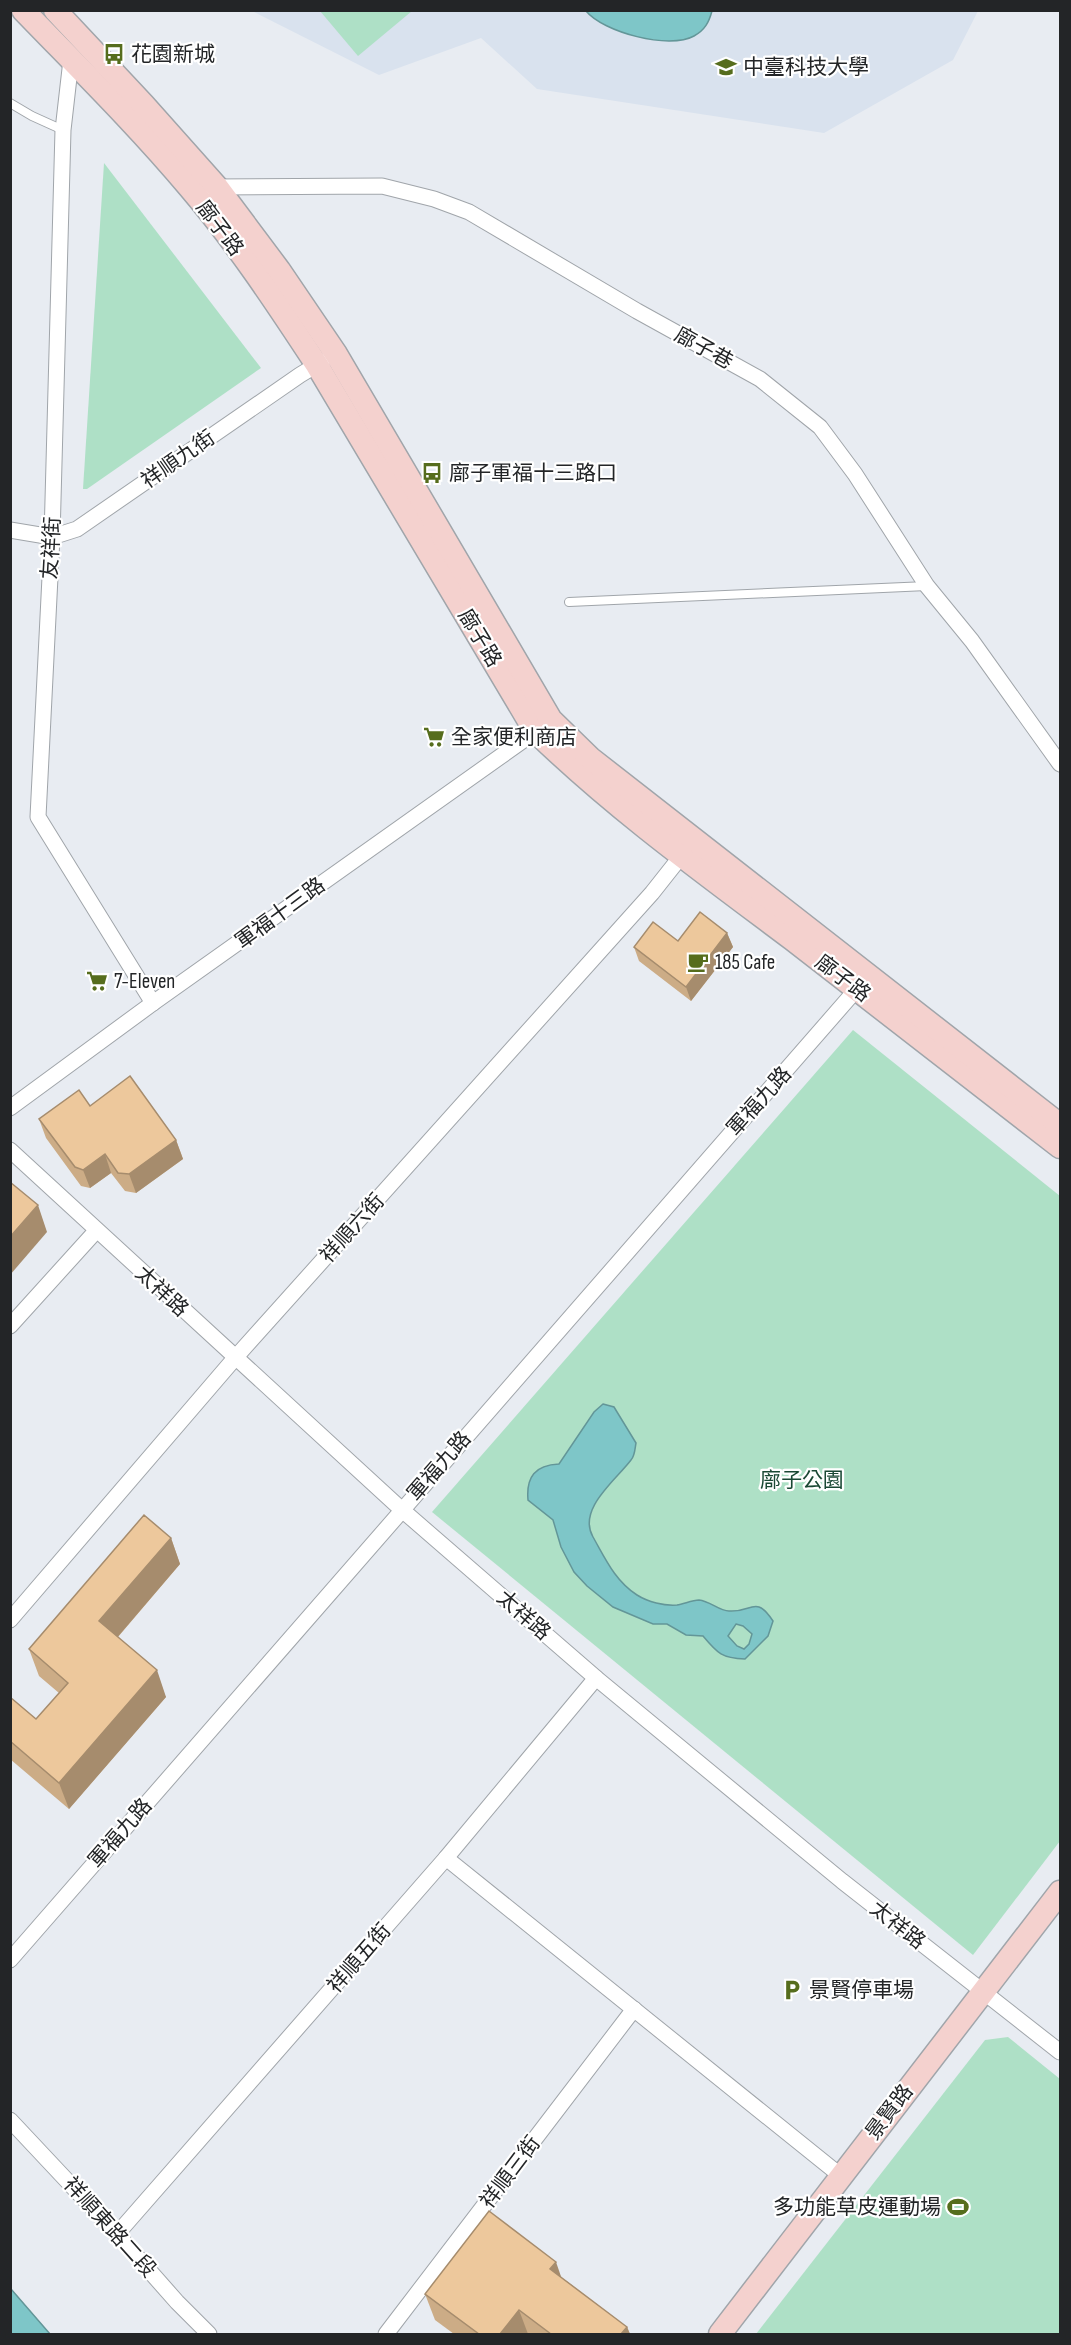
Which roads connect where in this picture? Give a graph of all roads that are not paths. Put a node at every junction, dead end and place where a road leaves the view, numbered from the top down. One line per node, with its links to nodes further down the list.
1 (23, 10): 3 (main road, 廍子路)
2 (55, 10): 6 (main road, 廍子路)
3 (71, 60): 5 (street, 友祥街); 7 (main road, 廍子路)
4 (10, 103): 5 (lane)
5 (63, 130): 10 (street, 友祥街)
6 (217, 187): 7 (street, 廍子巷); 8 (main road, 廍子路); 11 (street, 廍子巷)
7 (190, 188): 8 (main road, 廍子路)
8 (326, 359): 10 (street, 祥順九街); 13 (main road, 廍子路)
9 (10, 530): 10 (street, 祥順九街)
10 (52, 537): 17 (street, 友祥街)
11 (927, 586): 12 (lane); 14 (street, 廍子巷)
12 (569, 603)
13 (543, 726): 15 (main road, 廍子路); 17 (street, 軍福十三路)
14 (1060, 764)
15 (688, 847): 16 (main road, 廍子路); 24 (street, 祥順六街)
16 (863, 982): 19 (main road, 廍子路); 20 (main road, 廍子路); 25 (street, 軍福九路)
17 (153, 1003): 18 (street, 軍福十三路)
18 (10, 1108)
19 (1060, 1125)
20 (1060, 1148)
21 (10, 1150): 22 (street, 太祥路)
22 (96, 1231): 23 (street); 24 (street, 太祥路)
23 (10, 1326)
24 (235, 1359): 25 (street, 太祥路); 26 (street, 祥順六街)
25 (401, 1509): 27 (street, 太祥路); 30 (street, 軍福九路)
26 (10, 1620)
27 (596, 1678): 28 (street, 祥順五街); 31 (street, 太祥路)
28 (446, 1858): 32 (street); 36 (street, 祥順五街)
29 (1060, 1892): 31 (main road, 景賢路)
30 (10, 1960)
31 (982, 1992): 33 (street, 太祥路); 35 (main road, 景賢路)
32 (634, 2009): 35 (street); 38 (street, 祥順三街)
33 (1060, 2052)
34 (10, 2120): 36 (street, 祥順東路二段)
35 (841, 2176): 39 (main road, 景賢路)
36 (117, 2234): 37 (street, 祥順東路二段)
37 (209, 2334)
38 (386, 2334)
39 (720, 2334)

